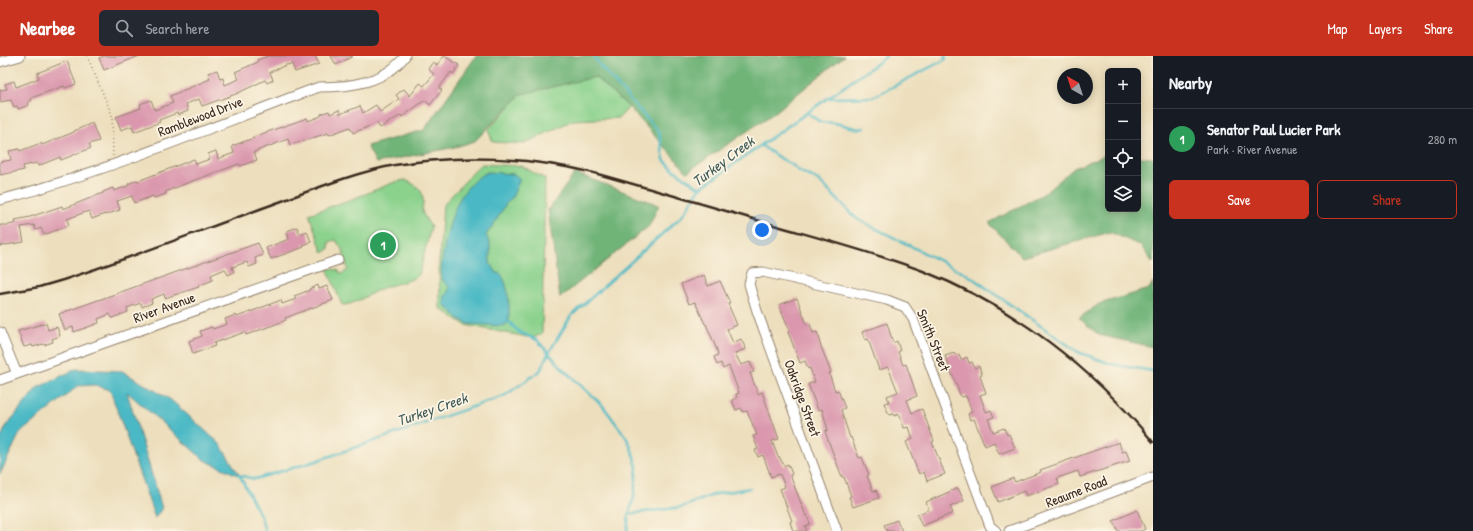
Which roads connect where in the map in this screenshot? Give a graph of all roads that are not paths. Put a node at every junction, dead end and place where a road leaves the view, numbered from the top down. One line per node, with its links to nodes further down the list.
1 (20, 56): 3 (street)
2 (405, 56): 4 (street, Ramblewood Drive)
3 (0, 62)
4 (0, 200)
5 (338, 260): 8 (street, River Avenue)
6 (752, 273): 11 (street, Oakridge Street); 12 (street, Smith Street)
7 (0, 332): 8 (street)
8 (17, 374): 9 (street, River Avenue)
9 (0, 380)
10 (1153, 477): 13 (street, Reaume Road)
11 (838, 531)
12 (996, 531)
13 (1009, 531)

